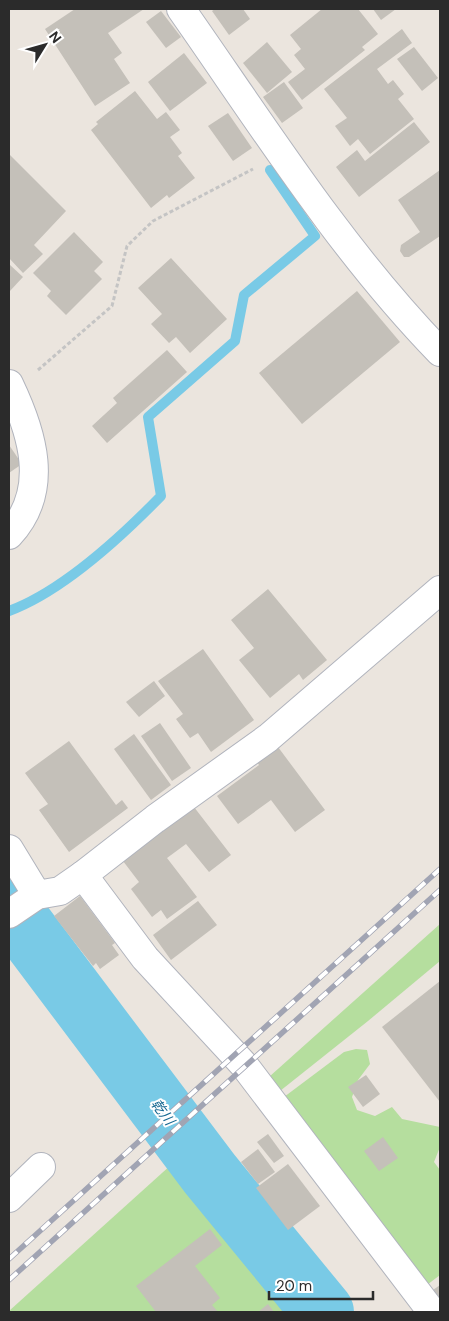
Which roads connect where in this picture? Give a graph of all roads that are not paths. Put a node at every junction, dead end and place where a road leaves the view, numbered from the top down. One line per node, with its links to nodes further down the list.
1 (181, 9): 2 (street)
2 (440, 352)
3 (10, 388): 4 (street)
4 (9, 535)
5 (440, 590): 7 (street)
6 (9, 849): 8 (street)
7 (83, 875): 8 (street); 12 (street)
8 (37, 895): 9 (street)
9 (9, 914)
10 (41, 1167): 11 (street)
11 (9, 1198)
12 (432, 1312)

